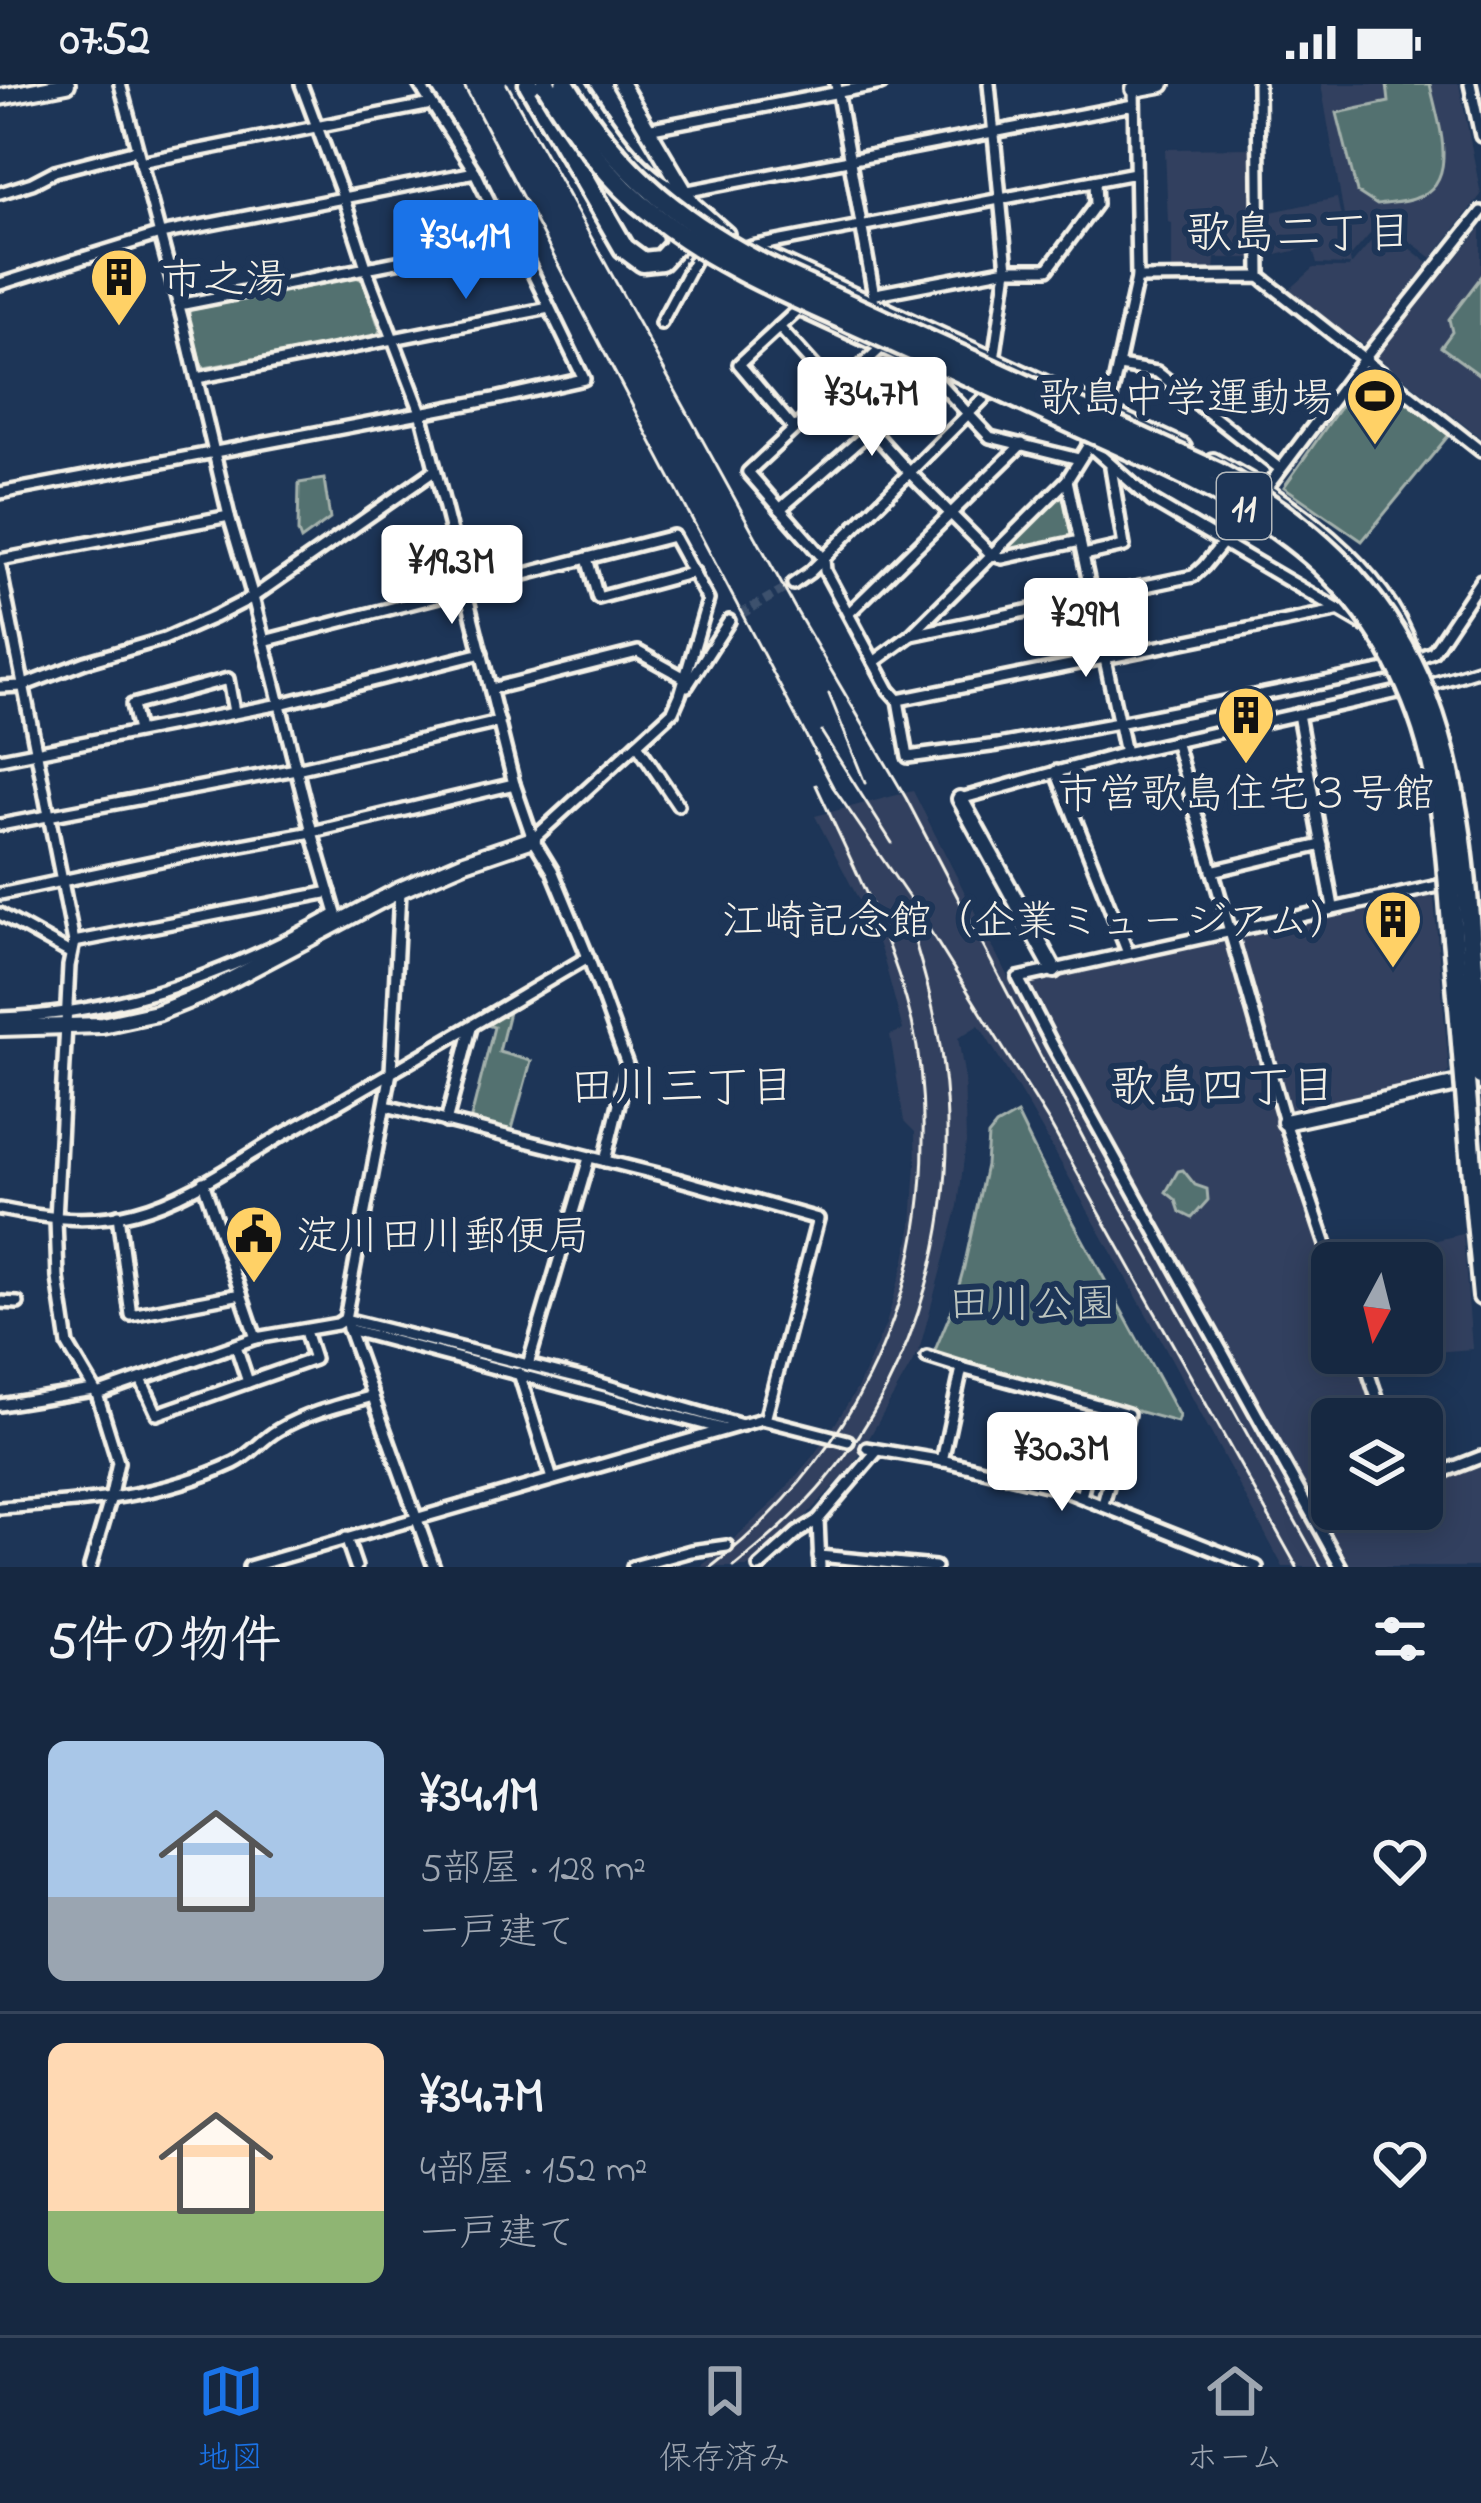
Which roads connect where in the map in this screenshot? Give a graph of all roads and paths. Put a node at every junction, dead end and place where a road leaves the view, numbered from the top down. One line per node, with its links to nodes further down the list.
1 (67, 84): 17 (street)
2 (120, 84): 23 (street)
3 (301, 84): 19 (street)
4 (419, 84): 18 (street)
5 (529, 84): 29 (highway)
6 (546, 84): 165 (highway, 11, bridge)
7 (566, 84): 154 (highway, 11, bridge)
8 (581, 84): 30 (street)
9 (621, 84): 20 (street)
10 (881, 84): 15 (street)
11 (988, 84): 21 (street)
12 (1162, 84): 16 (street)
13 (1258, 84): 43 (street)
14 (1470, 84): 22 (street)
15 (837, 88): 20 (street); 24 (street)
16 (1134, 93): 21 (street); 27 (street)
17 (0, 97)
18 (431, 104): 19 (street); 26 (street)
19 (317, 127): 25 (street); 32 (street)
20 (647, 130): 30 (street)
21 (993, 133): 24 (street); 33 (street)
22 (1481, 136)
23 (136, 150): 25 (street); 31 (street)
24 (848, 159): 30 (street); 35 (street)
25 (140, 162): 37 (street)
26 (475, 172): 32 (street); 38 (street)
27 (1135, 173): 28 (street); 42 (street)
28 (1095, 181): 33 (street); 41 (street)
29 (632, 185)
30 (683, 192): 36 (street)
31 (0, 193)
32 (343, 196): 37 (street); 40 (street)
33 (1000, 199): 35 (street); 41 (street)
34 (1481, 212): 55 (street)
35 (862, 226): 39 (street); 46 (street)
36 (716, 228): 39 (street); 51 (street)
37 (160, 235): 44 (street); 47 (street)
38 (508, 240): 40 (street); 48 (street)
39 (749, 248): 45 (street)
40 (366, 267): 47 (street); 53 (street)
41 (1007, 269): 46 (street); 56 (street)
42 (1137, 278): 43 (street); 58 (street)
43 (1260, 278): 55 (street)
44 (0, 284)
45 (827, 284): 46 (street); 49 (street)
46 (873, 298): 50 (street)
47 (179, 305): 60 (street)
48 (549, 308): 53 (street); 62 (street)
49 (799, 310): 52 (street); 54 (street)
50 (898, 316): 54 (street); 56 (street)
51 (661, 323)
52 (779, 327): 61 (street); 65 (street)
53 (392, 339): 60 (street); 62 (street)
54 (881, 348): 59 (street); 61 (street)
55 (1365, 358): 70 (street); 73 (street)
56 (994, 360): 57 (street)
57 (1010, 367): 63 (street); 64 (street)
58 (1119, 367): 63 (street); 73 (street)
59 (934, 376): 64 (street); 66 (street)
60 (197, 378): 69 (street)
61 (836, 389): 65 (street); 66 (street)
62 (421, 412): 69 (street); 74 (street)
63 (1109, 413): 68 (street); 77 (street)
64 (968, 416): 67 (street); 75 (street)
65 (794, 428): 79 (street)
66 (871, 430): 75 (street); 79 (street)
67 (1022, 444): 71 (street); 80 (street)
68 (1088, 444): 71 (street); 72 (street)
69 (215, 450): 78 (street); 81 (street)
70 (1481, 451)
71 (1079, 459): 76 (street)
72 (1111, 465): 83 (street); 85 (street)
73 (1280, 469): 77 (street)
74 (434, 471): 92 (street); 93 (street)
75 (910, 473): 80 (street); 87 (street)
76 (1067, 480): 82 (street); 84 (street)
77 (1265, 490): 83 (street); 102 (street)
78 (0, 494)
79 (781, 509): 87 (street)
80 (951, 513): 84 (street); 96 (street)
81 (229, 516): 88 (street); 93 (street)
82 (1080, 541): 84 (street); 85 (street)
83 (1222, 544): 94 (street); 95 (street)
84 (992, 555): 98 (street)
85 (1084, 555): 94 (street)
86 (587, 558): 89 (street); 89 (street); 92 (street)
87 (824, 559): 91 (street); 96 (street)
88 (0, 564): 107 (street)
89 (694, 572): 105 (street)
90 (1481, 580): 102 (street)
91 (793, 584)
92 (466, 590): 99 (street); 100 (street)
93 (253, 597): 99 (street); 107 (street)
94 (1094, 598): 98 (street); 101 (street)
95 (1342, 610): 101 (street); 102 (street)
96 (849, 613): 103 (street)
97 (729, 621): 111 (street)
98 (911, 635): 103 (street)
99 (263, 641): 113 (street)
100 (482, 653): 110 (street); 113 (street)
101 (1105, 658): 112 (street); 117 (street)
102 (1414, 661): 109 (street); 117 (street)
103 (874, 662): 112 (street)
104 (1479, 670): 106 (street); 109 (street)
105 (685, 678): 110 (street); 111 (street)
106 (1481, 685)
107 (22, 686): 108 (street); 121 (street)
108 (0, 687)
109 (1420, 687): 115 (street); 136 (street)
110 (491, 689): 116 (street)
111 (680, 695): 120 (street)
112 (898, 700): 117 (street)
113 (280, 704): 114 (street); 124 (street)
114 (234, 712): 118 (street); 118 (street)
115 (1298, 715): 119 (street); 133 (street)
116 (499, 722): 124 (street); 126 (street)
117 (1118, 723): 122 (street)
118 (138, 731): 121 (street)
119 (1174, 741): 122 (street); 134 (street)
120 (638, 744): 128 (street); 132 (street)
121 (36, 752): 123 (street); 129 (street)
122 (1125, 753): 125 (street)
123 (0, 759)
124 (296, 769): 129 (street); 131 (street)
125 (1056, 771): 127 (street); 146 (street)
126 (514, 784): 131 (street); 132 (street)
127 (960, 799): 148 (street)
128 (678, 805)
129 (47, 815): 130 (street); 135 (street)
130 (0, 825)
131 (312, 832): 135 (street); 139 (street)
132 (533, 839): 138 (street); 147 (street)
133 (1322, 845): 134 (street); 141 (street)
134 (1212, 871): 144 (street)
135 (64, 882): 140 (street); 145 (street)
136 (1446, 884): 137 (street); 141 (street); 154 (street)
137 (1481, 884)
138 (400, 890): 143 (street); 153 (street)
139 (330, 892): 143 (street); 145 (street)
140 (0, 894)
141 (1334, 907): 144 (street)
142 (0, 914): 145 (street)
143 (337, 919): 150 (street)
144 (1228, 930): 146 (street); 157 (street)
145 (72, 947): 150 (street)
146 (1128, 953): 148 (street)
147 (588, 957): 152 (street); 159 (street)
148 (1054, 970): 195 (street)
149 (0, 1018): 150 (street)
150 (68, 1021): 151 (street); 163 (street)
151 (0, 1028)
152 (471, 1028): 153 (street); 156 (street)
153 (391, 1072): 155 (street); 160 (street)
154 (1475, 1080): 157 (street); 167 (street)
155 (386, 1106): 156 (street); 170 (street)
156 (446, 1122): 158 (street)
157 (1285, 1122): 164 (street)
158 (589, 1158): 159 (street); 176 (street)
159 (604, 1161): 183 (street)
160 (203, 1182): 162 (street); 166 (street)
161 (0, 1209): 163 (street)
162 (118, 1215): 163 (street); 166 (street)
163 (56, 1219): 179 (street)
164 (1325, 1242)
165 (1481, 1263)
166 (242, 1294): 172 (street)
167 (1481, 1297)
168 (0, 1300): 169 (street)
169 (18, 1303)
170 (346, 1324): 171 (street); 176 (street); 180 (street)
171 (305, 1331): 172 (street); 178 (street)
172 (256, 1338): 173 (street)
173 (236, 1346): 177 (street); 178 (street)
174 (927, 1357): 175 (street)
175 (962, 1368): 182 (street); 188 (street)
176 (523, 1369): 184 (street); 185 (street); 190 (street)
177 (141, 1379): 178 (street); 179 (street)
178 (248, 1382)
179 (95, 1392): 181 (street); 192 (street)
180 (374, 1396): 192 (street); 196 (street)
181 (0, 1405)
182 (1105, 1407): 191 (street); 193 (street)
183 (765, 1420): 184 (street); 186 (street)
184 (742, 1425): 185 (street)
185 (723, 1429): 190 (street)
186 (848, 1441)
187 (1481, 1457): 189 (street)
188 (942, 1461): 191 (street); 197 (street)
189 (1443, 1472)
190 (552, 1479): 196 (street)
191 (1081, 1496): 193 (street)
192 (110, 1500): 194 (street); 202 (street)
193 (1103, 1504): 209 (street)
194 (0, 1508)
195 (1311, 1510)
196 (417, 1518): 199 (street); 205 (street)
197 (818, 1520): 201 (street); 207 (street)
198 (1322, 1530): 210 (street)
199 (346, 1538): 203 (street); 204 (street)
200 (727, 1546): 206 (street)
201 (819, 1561): 208 (street)
202 (90, 1567)
203 (249, 1567)
204 (356, 1567)
205 (434, 1567)
206 (633, 1567)
207 (759, 1567)
208 (935, 1567)
209 (1258, 1567)
210 (1341, 1567)

